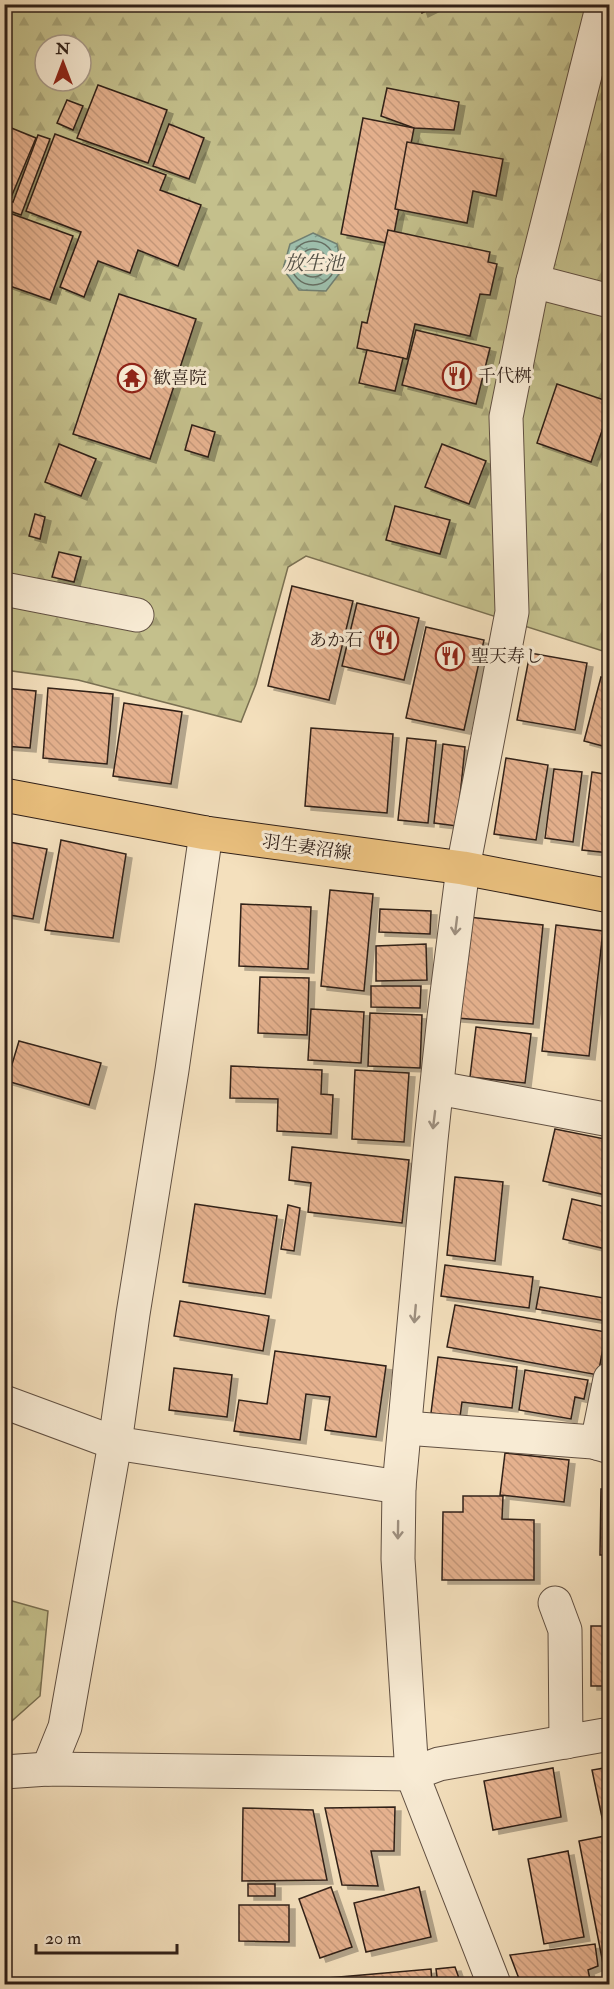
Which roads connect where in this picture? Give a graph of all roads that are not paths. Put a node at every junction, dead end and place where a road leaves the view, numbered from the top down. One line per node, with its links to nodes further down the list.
1 (603, 4): 2 (street)
2 (533, 281): 3 (street); 8 (street)
3 (609, 301)
4 (4, 588): 5 (street)
5 (138, 615)
6 (4, 795): 7 (main road, 羽生妻沼線)
7 (206, 832): 8 (main road, 羽生妻沼線); 15 (street)
8 (463, 868): 9 (main road, 羽生妻沼線); 10 (street, one-way to 10)
9 (609, 896)
10 (438, 1088): 11 (street); 14 (street, one-way to 14)
11 (609, 1120)
12 (609, 1379): 16 (street)
13 (4, 1402): 15 (street)
14 (405, 1428): 16 (street); 17 (street)
15 (115, 1443): 17 (street); 21 (street)
16 (603, 1445)
17 (399, 1487): 23 (street, one-way to 23)
18 (555, 1603): 20 (street)
19 (609, 1734): 20 (street)
20 (566, 1742): 23 (street)
21 (48, 1769): 22 (street); 23 (street)
22 (4, 1772)
23 (412, 1774): 24 (street)
24 (494, 1984)

